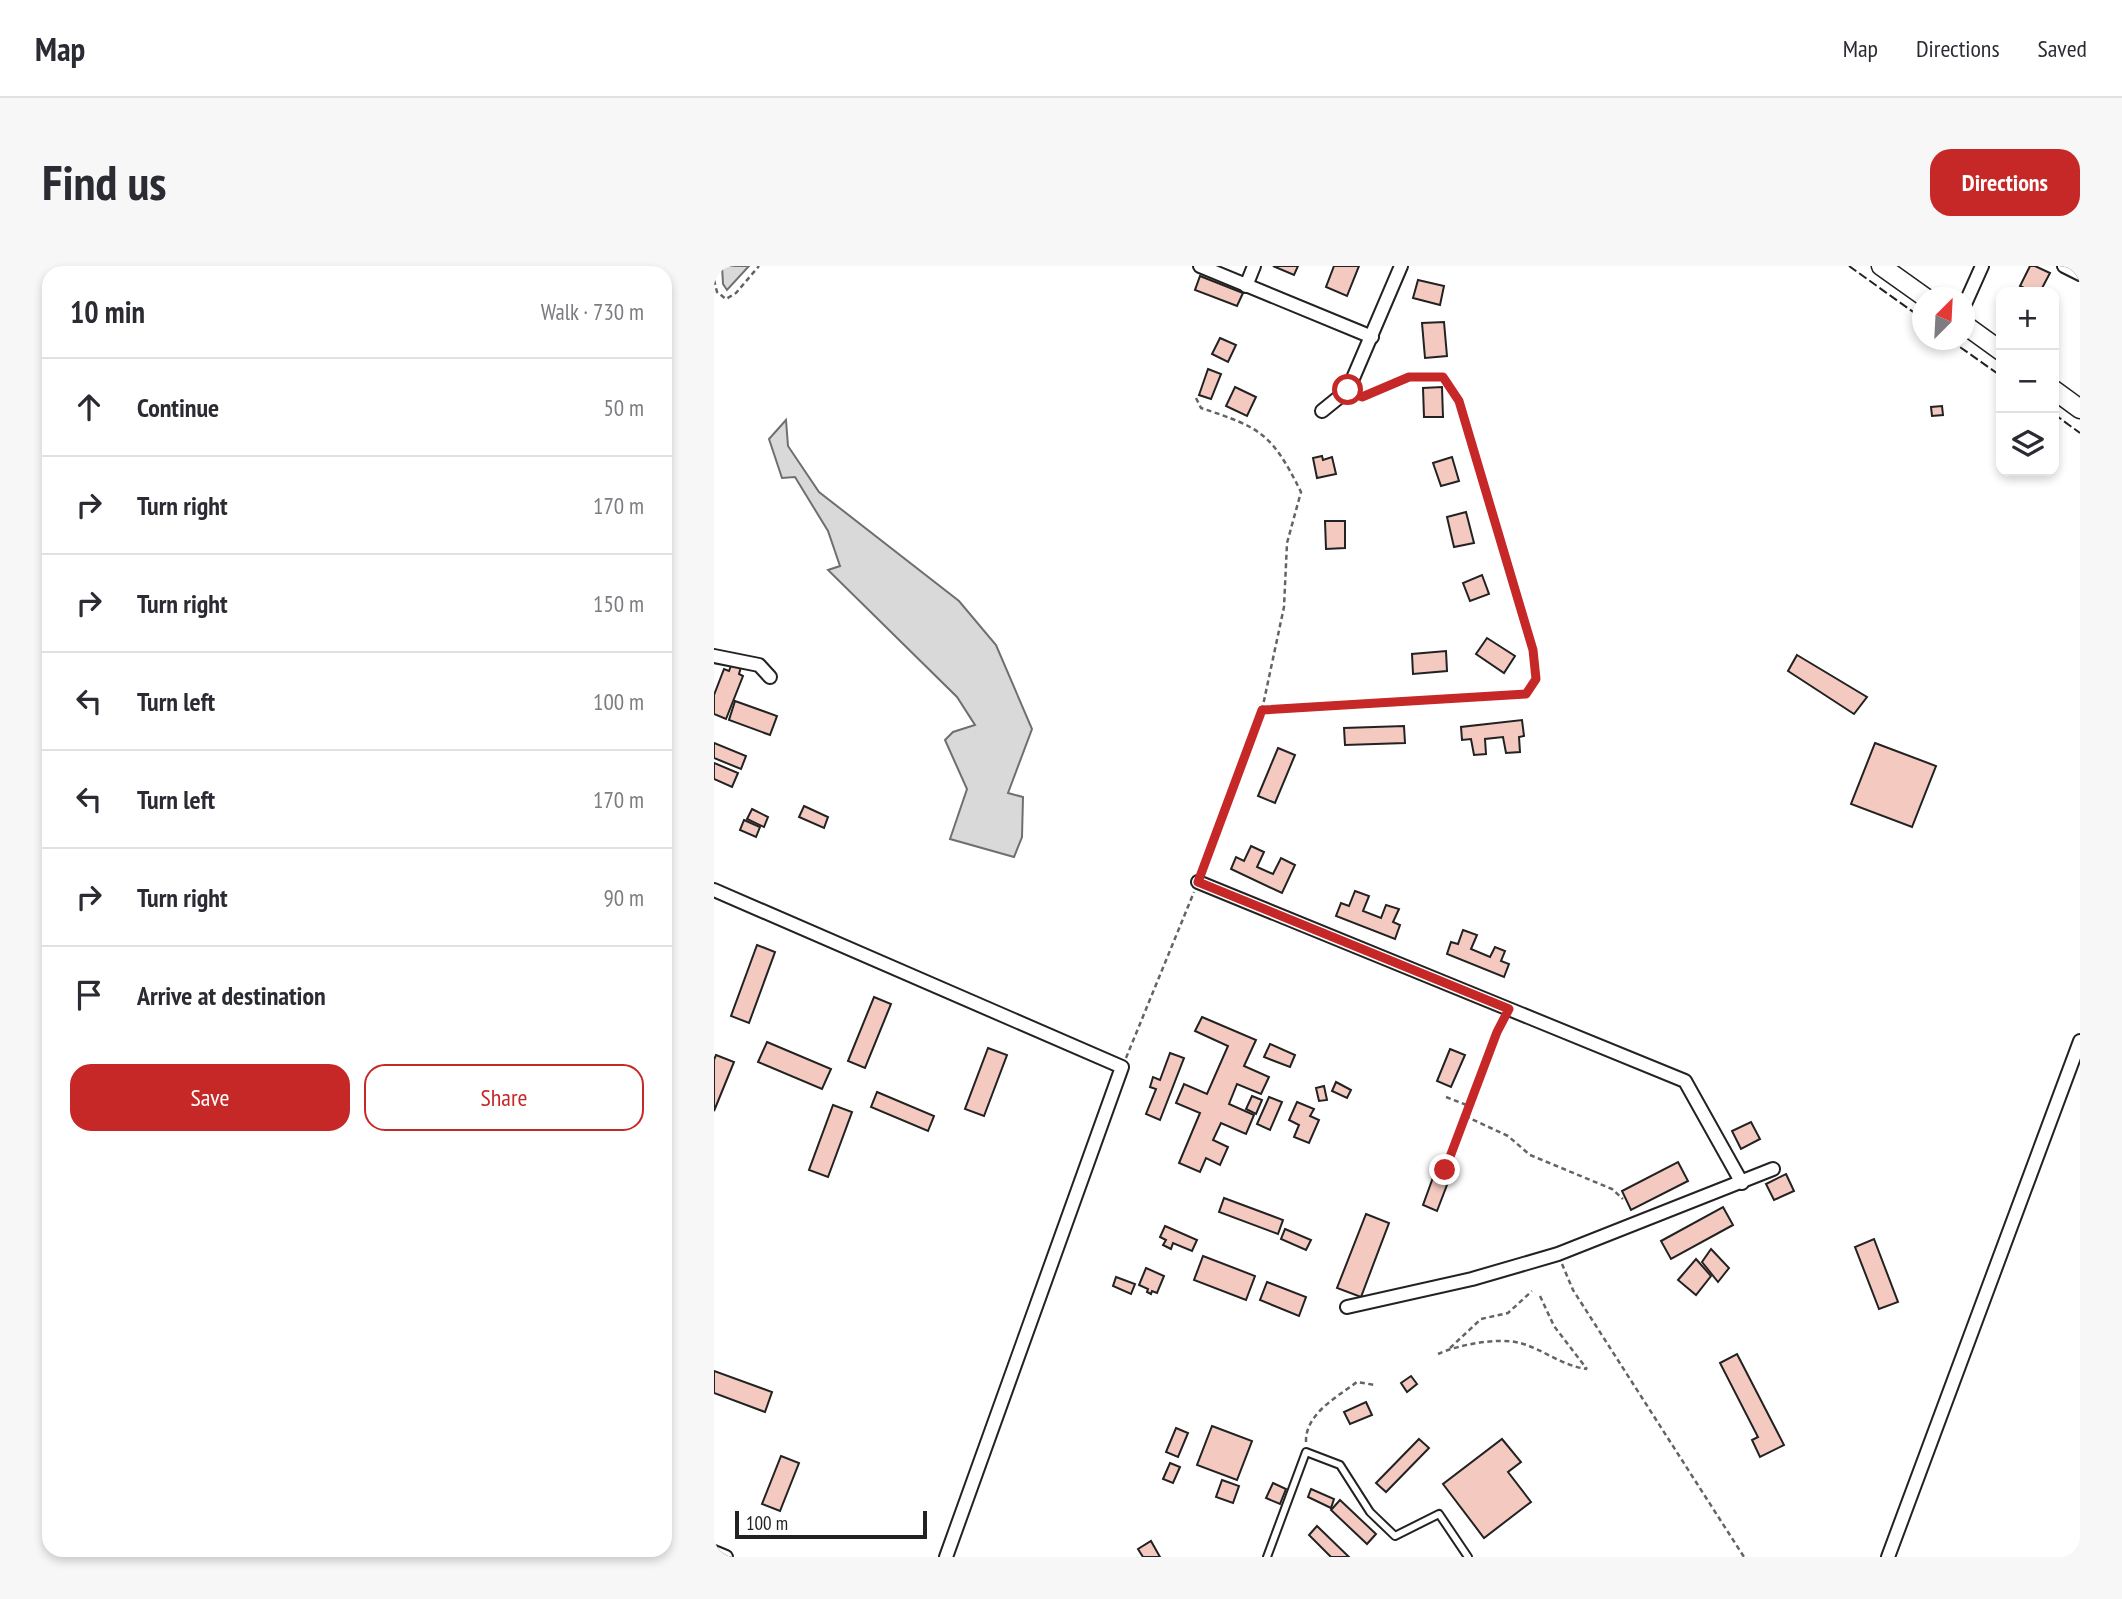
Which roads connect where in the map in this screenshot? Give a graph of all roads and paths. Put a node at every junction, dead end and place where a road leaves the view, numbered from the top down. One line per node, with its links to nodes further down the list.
1 (759, 266): 9 (path)
2 (1200, 266): 10 (street)
3 (1254, 266): 10 (street)
4 (1401, 266): 14 (street)
5 (1881, 266): 12 (main road)
6 (1982, 266): 11 (street)
7 (2064, 266): 8 (street)
8 (2080, 274)
9 (714, 280)
10 (1246, 286): 14 (street)
11 (1973, 287)
12 (1912, 288)
13 (1975, 332): 15 (main road)
14 (1372, 337): 16 (street)
15 (2000, 350)
16 (1348, 390): 20 (street); 23 (path)
17 (2059, 394): 19 (main road)
18 (1196, 398): 23 (path)
19 (2080, 409)
20 (1322, 411)
21 (714, 656): 22 (street)
22 (770, 677)
23 (1262, 710): 24 (path)
24 (1198, 882): 26 (street); 28 (path)
25 (714, 890): 28 (street)
26 (1509, 1009): 30 (path); 34 (street)
27 (2080, 1041): 50 (street)
28 (1122, 1067): 46 (street)
29 (1446, 1097): 30 (path)
30 (1469, 1106): 31 (path)
31 (1465, 1116): 33 (path); 35 (path)
32 (1773, 1169): 34 (street)
33 (1445, 1170)
34 (1742, 1183): 36 (street)
35 (1623, 1199)
36 (1558, 1254): 39 (street); 49 (path)
37 (1532, 1291): 40 (path)
38 (1540, 1296): 40 (path)
39 (1347, 1307)
40 (1450, 1348): 41 (path)
41 (1438, 1354)
42 (1375, 1385): 43 (path)
43 (1306, 1452): 47 (lane); 48 (lane)
44 (714, 1552): 45 (street)
45 (726, 1557)
46 (946, 1557)
47 (1267, 1557)
48 (1468, 1557)
49 (1744, 1557)
50 (1888, 1557)

